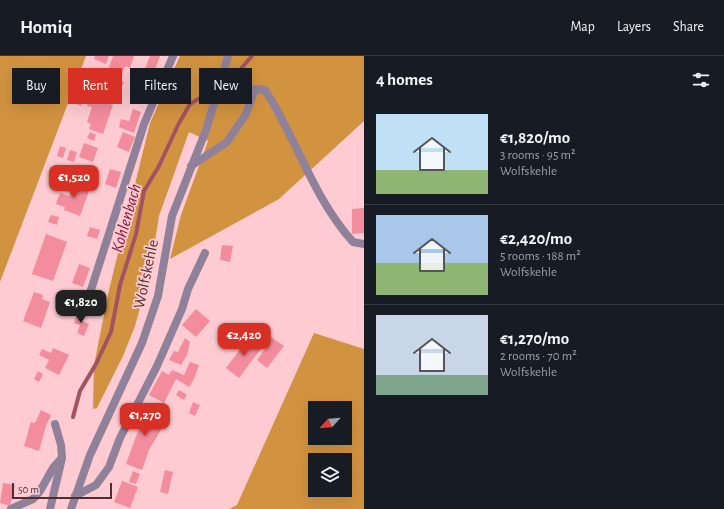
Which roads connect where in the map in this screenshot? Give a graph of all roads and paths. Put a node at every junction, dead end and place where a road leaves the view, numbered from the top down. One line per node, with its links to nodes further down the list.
1 (173, 56): 6 (street)
2 (228, 56): 3 (street, Wolfskehle)
3 (191, 166): 4 (street); 9 (street, Wolfskehle)
4 (364, 244)
5 (204, 253): 9 (street)
6 (90, 293)
7 (55, 424): 8 (street)
8 (62, 458): 10 (street); 11 (street)
9 (75, 496): 12 (street, Wolfskehle)
10 (11, 509)
11 (50, 509)
12 (71, 509)

